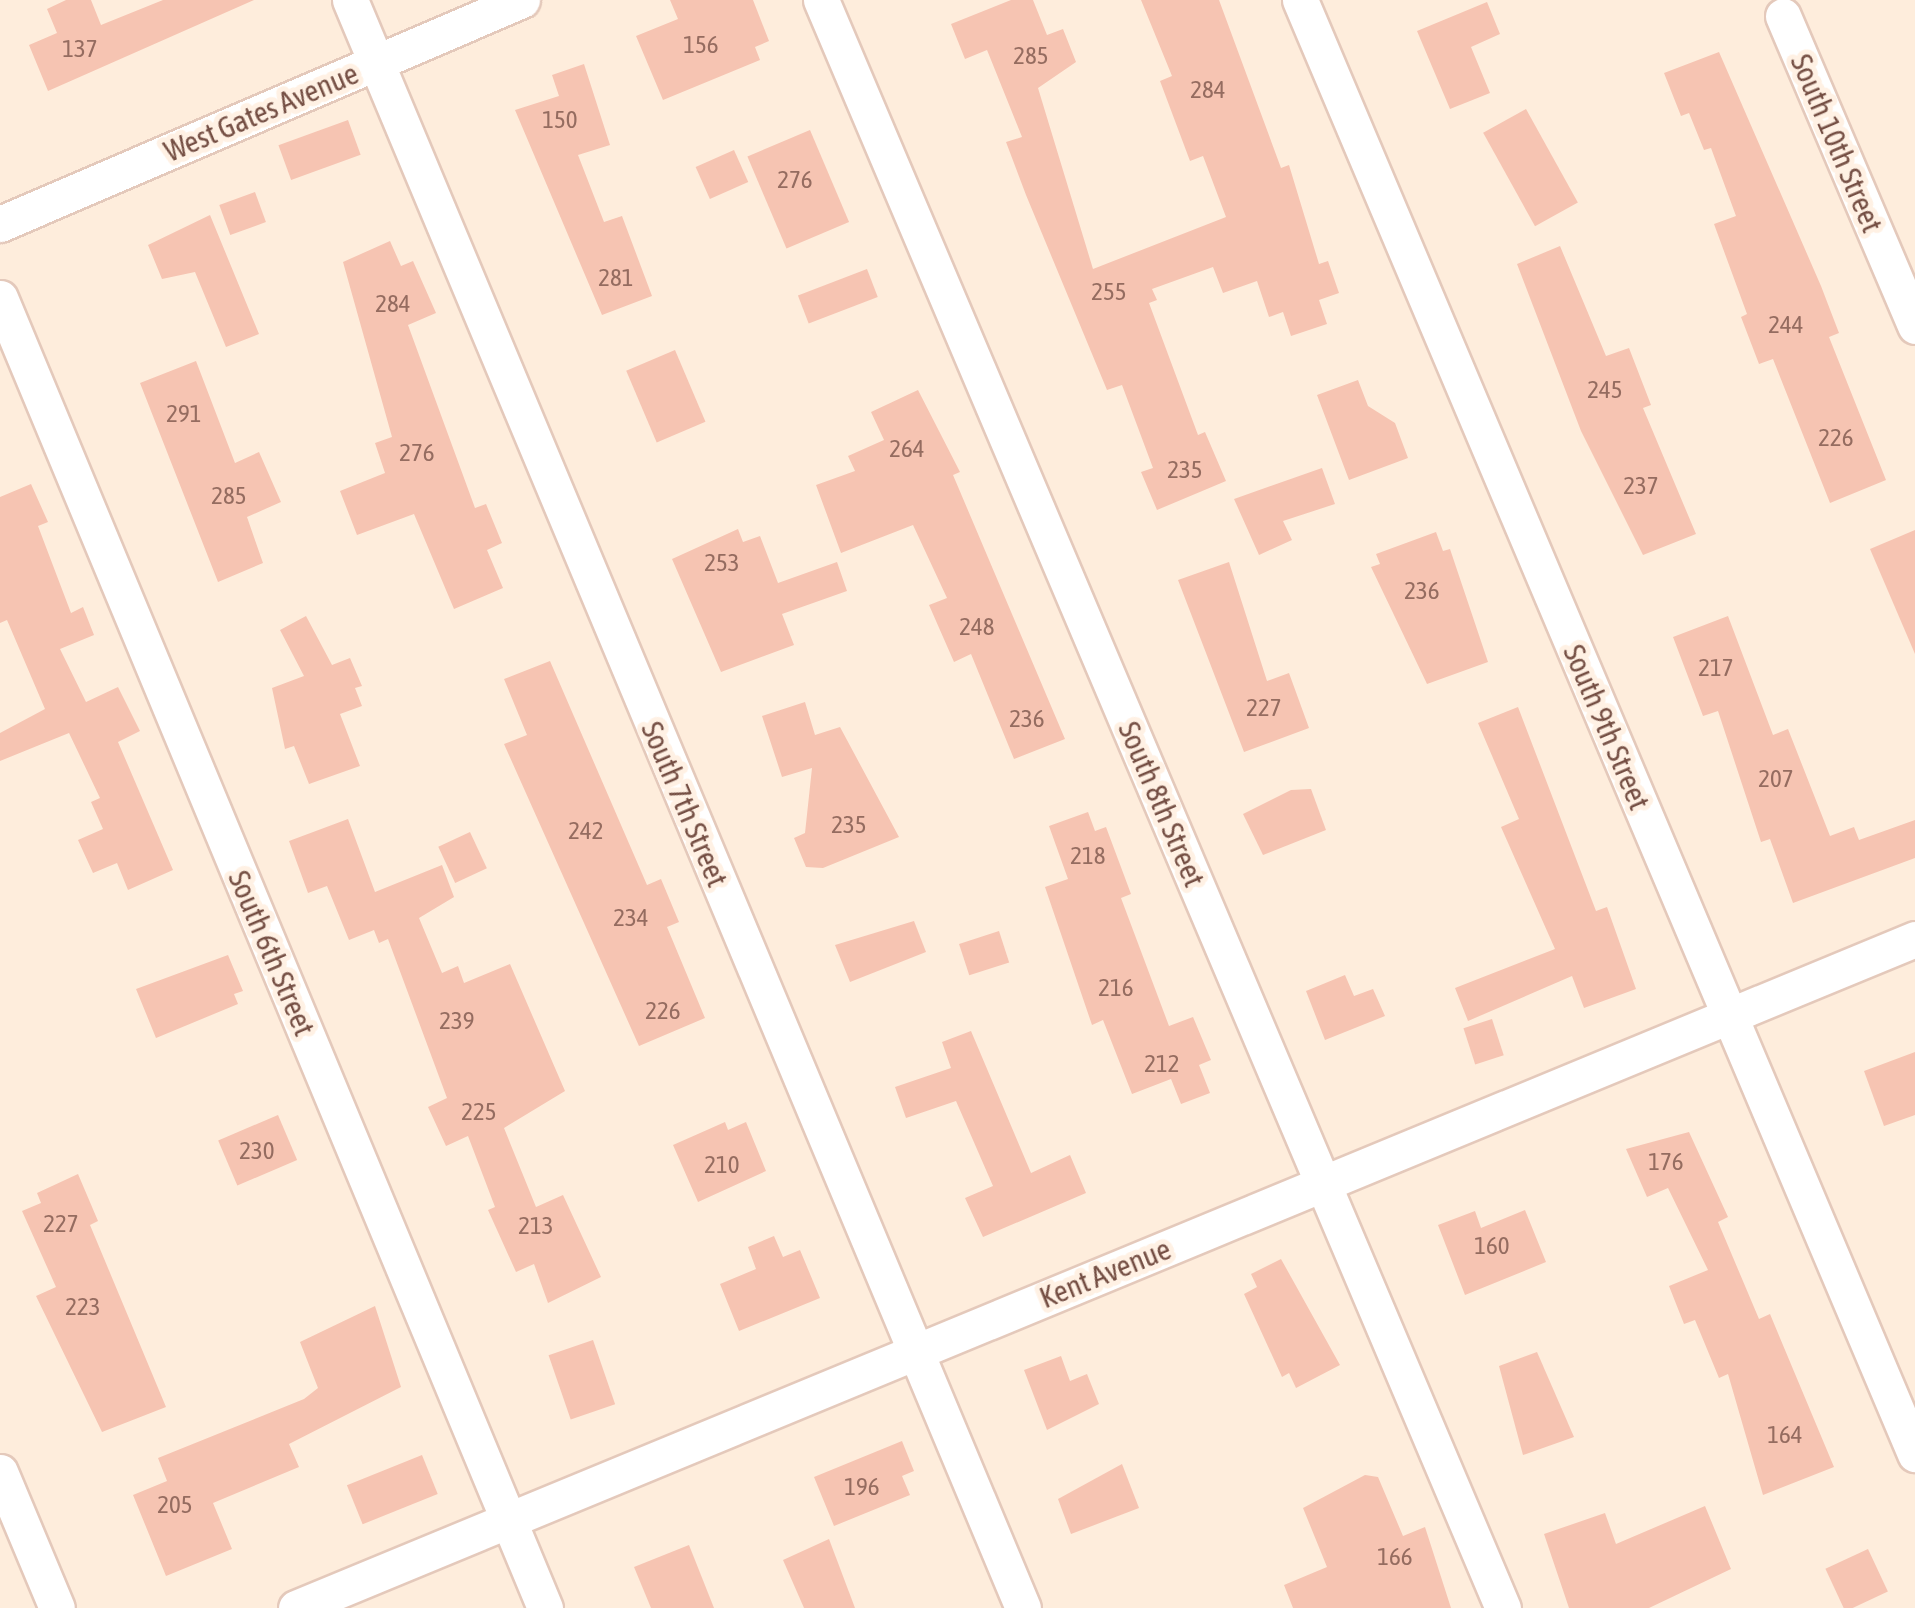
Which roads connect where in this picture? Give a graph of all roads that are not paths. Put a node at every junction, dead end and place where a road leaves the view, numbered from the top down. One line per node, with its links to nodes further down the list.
1 (350, 0): 6 (street, South 7th Street)
2 (522, 0): 6 (street, West Gates Avenue)
3 (821, 0): 12 (street, South 8th Street)
4 (1300, 0): 11 (street, South 9th Street)
5 (1783, 16): 9 (street, South 10th Street)
6 (376, 62): 7 (street, West Gates Avenue); 13 (street, South 7th Street)
7 (0, 224)
8 (0, 298): 16 (street, South 6th Street)
9 (1915, 326)
10 (1915, 939): 11 (street, Kent Avenue)
11 (1728, 1015): 12 (street, Kent Avenue); 14 (street, South 9th Street)
12 (1324, 1183): 13 (street, Kent Avenue); 21 (street, South 8th Street)
13 (914, 1352): 16 (street, Kent Avenue); 20 (street, South 7th Street)
14 (1915, 1454)
15 (0, 1472): 17 (street)
16 (508, 1522): 18 (street, Kent Avenue); 19 (street, South 6th Street)
17 (57, 1608)
18 (296, 1608)
19 (544, 1608)
20 (1023, 1608)
21 (1502, 1608)

